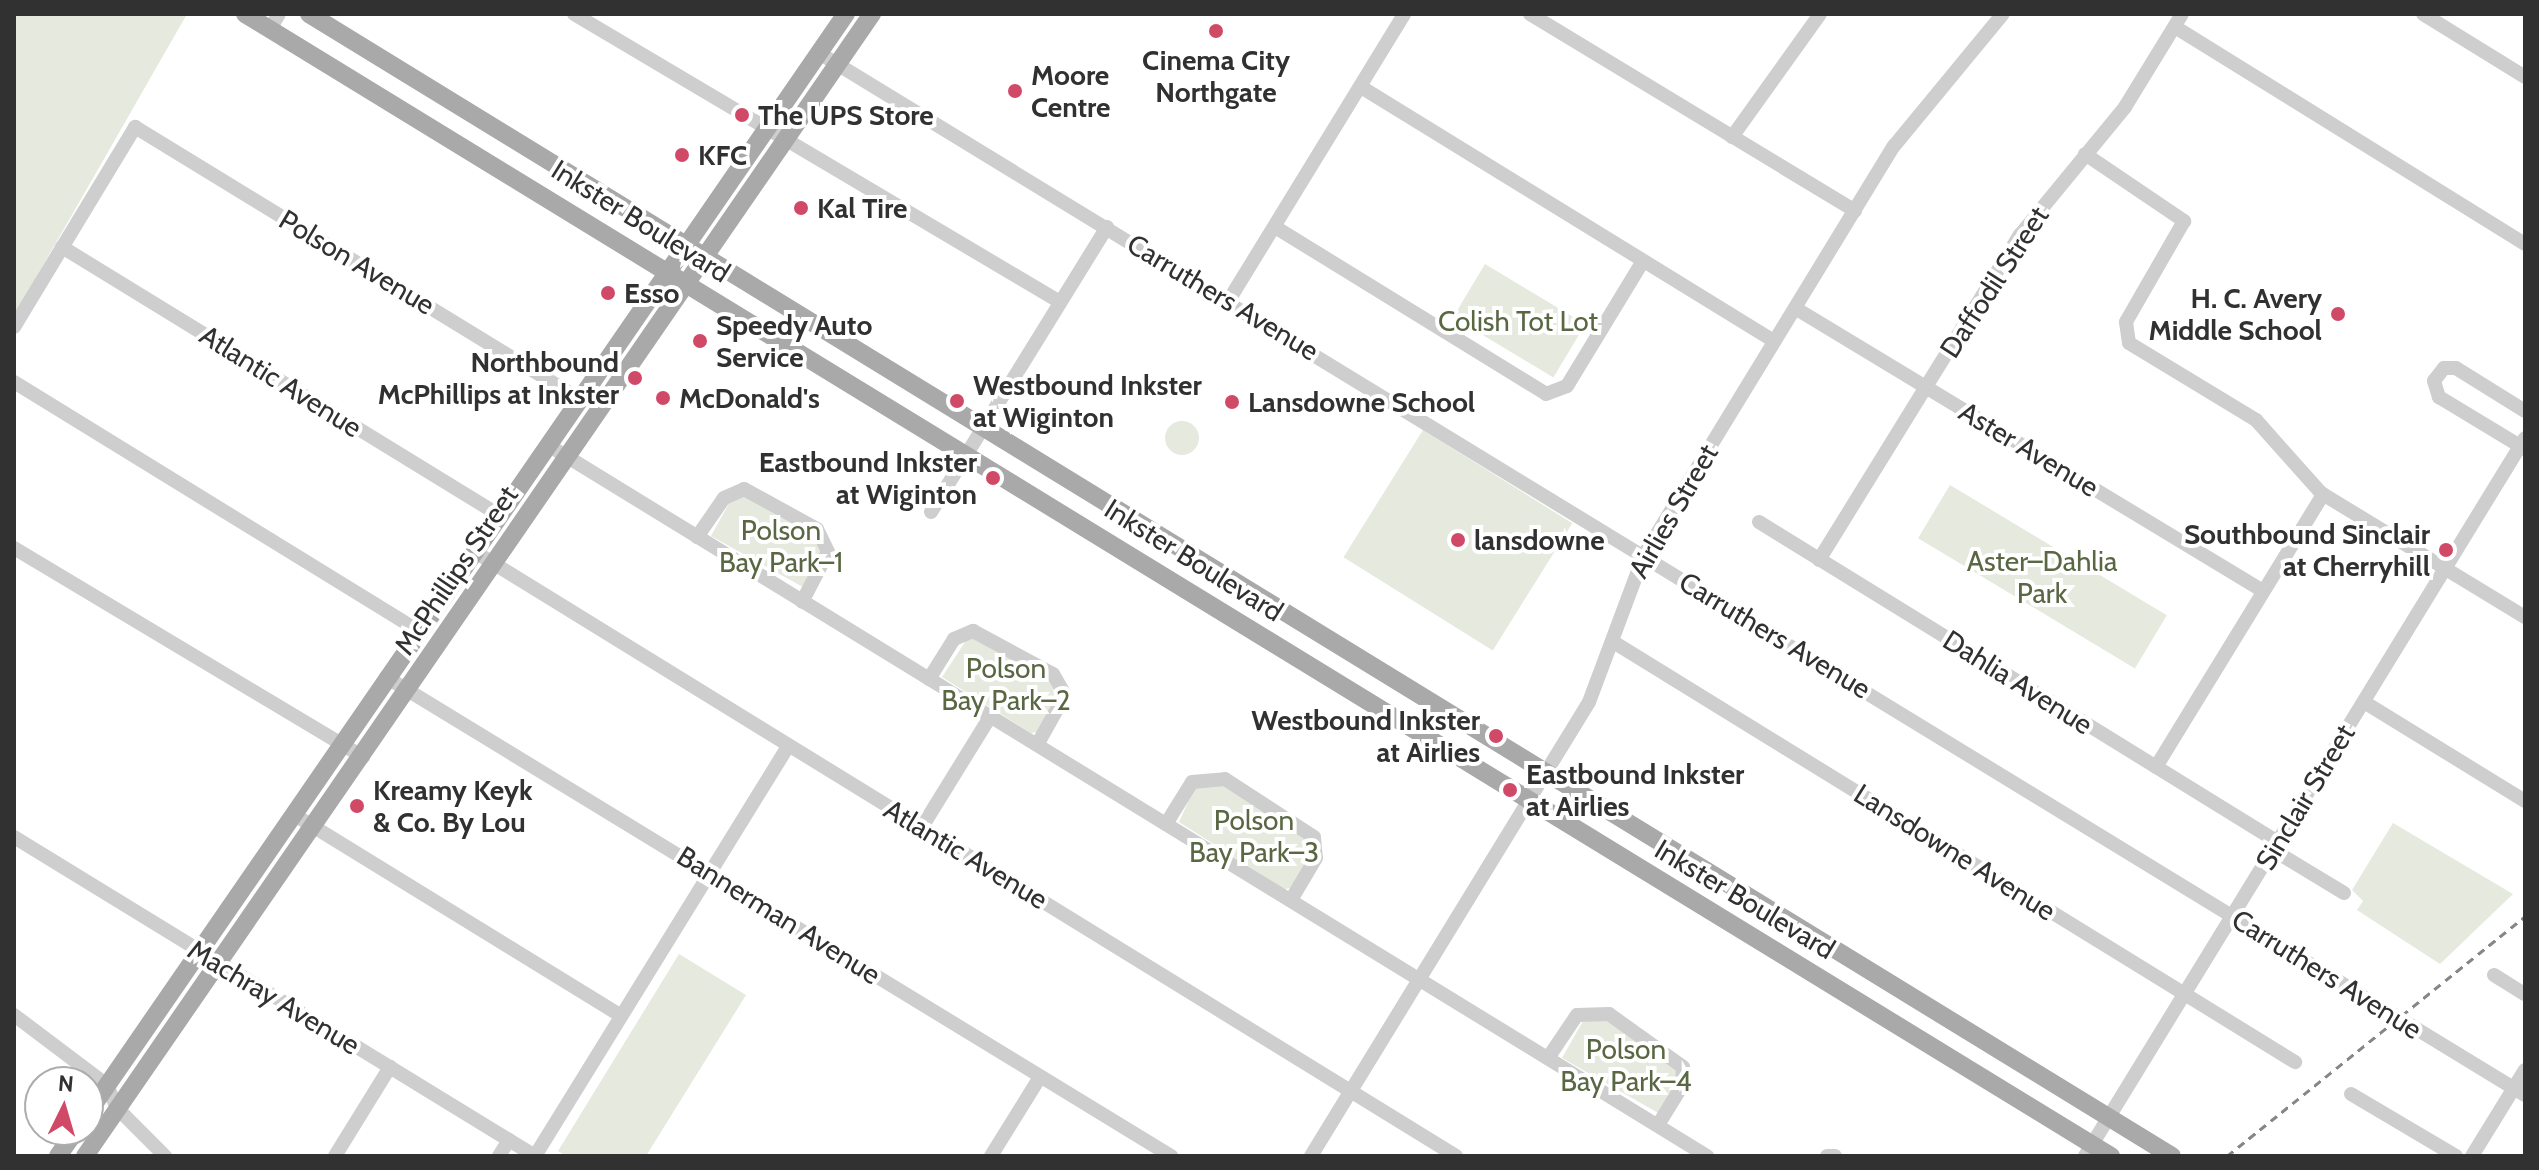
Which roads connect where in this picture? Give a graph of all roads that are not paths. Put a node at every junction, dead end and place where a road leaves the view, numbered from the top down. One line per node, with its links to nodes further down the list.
1 (245, 14): 12 (main road, Inkster Boulevard)
2 (309, 14): 25 (main road, Inkster Boulevard)
3 (574, 14): 17 (street)
4 (846, 14): 13 (main road, McPhillips Street)
5 (872, 14): 14 (main road, McPhillips Street)
6 (1404, 14): 16 (street)
7 (1530, 14): 19 (street)
8 (1820, 14): 19 (street)
9 (2003, 14): 21 (street, Airlies Street)
10 (2423, 14): 15 (street)
11 (2178, 20): 20 (street, Daffodil Street); 24 (street)
12 (274, 21): 29 (main road, Inkster Boulevard)
13 (819, 53): 14 (street, Carruthers Avenue); 17 (main road, McPhillips Street)
14 (837, 65): 18 (main road, McPhillips Street); 22 (street, Carruthers Avenue)
15 (2525, 77)
16 (1361, 87): 23 (street); 28 (street)
17 (765, 132): 18 (street); 25 (main road, McPhillips Street)
18 (788, 137): 27 (main road, McPhillips Street); 32 (street)
19 (1732, 137): 21 (street)
20 (2085, 154): 37 (street, Daffodil Street); 45 (street)
21 (1855, 211): 33 (street, Airlies Street)
22 (1107, 227): 31 (street, Carruthers Avenue); 32 (street)
23 (1275, 227): 28 (street); 31 (street)
24 (2525, 244)
25 (685, 245): 27 (main road, Inkster Boulevard); 29 (main road, McPhillips Street)
26 (62, 247): 34 (street); 38 (street, Polson Avenue); 47 (street, Atlantic Avenue)
27 (702, 257): 30 (main road, McPhillips Street); 40 (main road, Inkster Boulevard)
28 (1643, 261): 35 (street)
29 (668, 269): 30 (main road, Inkster Boulevard); 38 (main road, McPhillips Street)
30 (685, 281): 43 (main road, Inkster Boulevard); 44 (main road, McPhillips Street)
31 (1229, 300): 52 (street, Carruthers Avenue)
32 (1060, 302): 40 (street)
33 (1795, 308): 35 (street, Airlies Street); 37 (street, Aster Avenue)
34 (14, 327)
35 (1774, 341): 52 (street, Airlies Street)
36 (14, 382): 59 (street)
37 (1927, 387): 53 (street, Daffodil Street); 56 (street, Aster Avenue)
38 (578, 398): 42 (main road, McPhillips Street)
39 (2525, 411): 41 (street)
40 (984, 426): 43 (street); 71 (main road, Inkster Boulevard)
41 (2523, 444): 55 (street, Sinclair Street)
42 (548, 445): 44 (street); 47 (main road, McPhillips Street)
43 (967, 453): 46 (street); 72 (main road, Inkster Boulevard)
44 (567, 458): 49 (street); 54 (main road, McPhillips Street)
45 (2323, 494): 55 (street); 56 (street)
46 (931, 512)
47 (499, 515): 51 (main road, McPhillips Street)
48 (1759, 522): 53 (street, Dahlia Avenue)
49 (697, 537): 57 (street); 57 (street)
50 (14, 548): 67 (street)
51 (475, 552): 54 (street, Atlantic Avenue); 59 (main road, McPhillips Street)
52 (1644, 555): 60 (street, Airlies Street); 83 (street, Carruthers Avenue)
53 (1819, 560): 70 (street, Dahlia Avenue)
54 (492, 564): 63 (main road, McPhillips Street); 68 (street, Atlantic Avenue)
55 (2445, 568): 58 (street); 64 (street, Sinclair Street)
56 (2263, 591): 70 (street)
57 (802, 602): 62 (street)
58 (2525, 617)
59 (419, 631): 61 (main road, McPhillips Street)
60 (1615, 643): 71 (street, Airlies Street); 88 (street, Lansdowne Avenue)
61 (386, 677): 63 (street, Bannerman Avenue); 67 (main road, McPhillips Street)
62 (929, 679): 65 (street); 66 (street)
63 (408, 690): 69 (main road, McPhillips Street); 80 (street, Bannerman Avenue)
64 (2364, 702): 73 (street); 79 (street, Sinclair Street)
65 (990, 717): 66 (street); 77 (street)
66 (1037, 745): 75 (street)
67 (339, 746): 69 (street); 74 (main road, McPhillips Street)
68 (788, 746): 77 (street, Atlantic Avenue); 80 (street)
69 (363, 757): 76 (main road, McPhillips Street)
70 (2156, 767): 79 (street, Dahlia Avenue)
71 (1545, 771): 72 (street, Airlies Street); 103 (main road, Inkster Boulevard)
72 (1529, 800): 87 (street, Airlies Street); 106 (main road, Inkster Boulevard)
73 (2525, 801)
74 (293, 814): 76 (street); 84 (main road, McPhillips Street)
75 (1166, 824): 82 (street); 82 (street)
76 (314, 827): 85 (main road, McPhillips Street); 91 (street)
77 (922, 827): 99 (street, Atlantic Avenue)
78 (14, 837): 84 (street, Machray Avenue)
79 (2276, 846): 81 (street, Dahlia Avenue); 83 (street, Sinclair Street)
80 (711, 872): 91 (street); 96 (street, Bannerman Avenue)
81 (2344, 893)
82 (1291, 900): 87 (street)
83 (2233, 915): 88 (street, Sinclair Street); 100 (street, Carruthers Avenue)
84 (199, 952): 85 (street, Machray Avenue); 97 (main road, McPhillips Street)
85 (217, 963): 94 (street, Machray Avenue); 102 (main road, McPhillips Street)
86 (2494, 975): 89 (street)
87 (1419, 979): 92 (street); 99 (street, Airlies Street)
88 (2185, 994): 93 (street, Lansdowne Avenue); 103 (street, Sinclair Street)
89 (2525, 994)
90 (14, 1015): 97 (street)
91 (621, 1016): 111 (street)
92 (1548, 1058): 104 (street); 104 (street)
93 (2295, 1062)
94 (390, 1067): 105 (street, Machray Avenue); 109 (street)
95 (2525, 1070): 100 (street)
96 (1040, 1077): 112 (street); 113 (street, Bannerman Avenue)
97 (107, 1085): 98 (main road, McPhillips Street); 102 (street)
98 (104, 1089)
99 (1351, 1090): 114 (street, Airlies Street); 115 (street, Atlantic Avenue)
100 (2519, 1092): 122 (street)
101 (2351, 1094): 121 (street)
102 (117, 1108): 107 (main road, McPhillips Street); 108 (street)
103 (2110, 1117): 106 (street, Sinclair Street); 120 (main road, Inkster Boulevard)
104 (1658, 1125): 116 (street)
105 (509, 1140): 110 (street); 111 (street, Machray Avenue)
106 (2089, 1150): 119 (main road, Inkster Boulevard)
107 (85, 1156)
108 (165, 1156)
109 (335, 1156)
110 (499, 1156)
111 (535, 1156)
112 (991, 1156)
113 (1171, 1156)
114 (1311, 1156)
115 (1456, 1156)
116 (1707, 1156)
117 (1827, 1156): 118 (street)
118 (1835, 1156)
119 (2111, 1156)
120 (2172, 1156)
121 (2456, 1156)
122 (2472, 1156)

